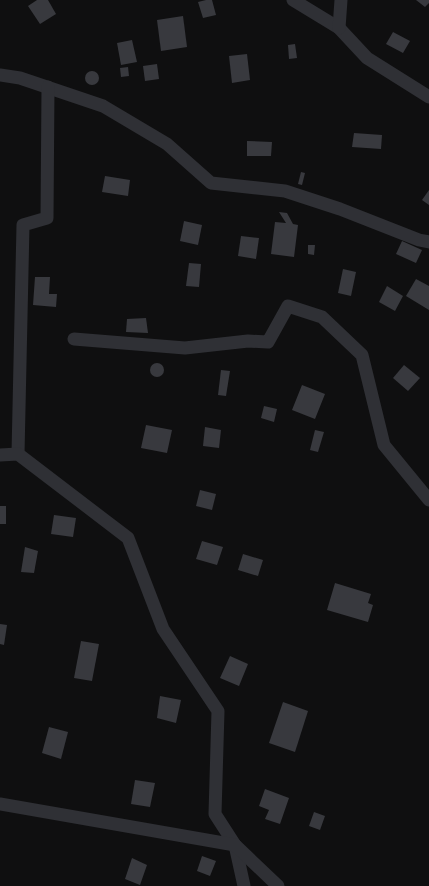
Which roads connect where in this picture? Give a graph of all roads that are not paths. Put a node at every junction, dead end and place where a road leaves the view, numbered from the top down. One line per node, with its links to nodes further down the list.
1 (293, 0): 3 (street)
2 (341, 0): 3 (street)
3 (339, 28): 6 (street)
4 (0, 75): 5 (street)
5 (48, 87): 7 (street); 9 (street)
6 (429, 97)
7 (429, 242)
8 (74, 339): 11 (street)
9 (18, 454): 10 (street); 13 (street)
10 (0, 455)
11 (429, 500)
12 (0, 804): 13 (street)
13 (235, 845): 14 (street); 15 (street)
14 (244, 886)
15 (278, 886)

